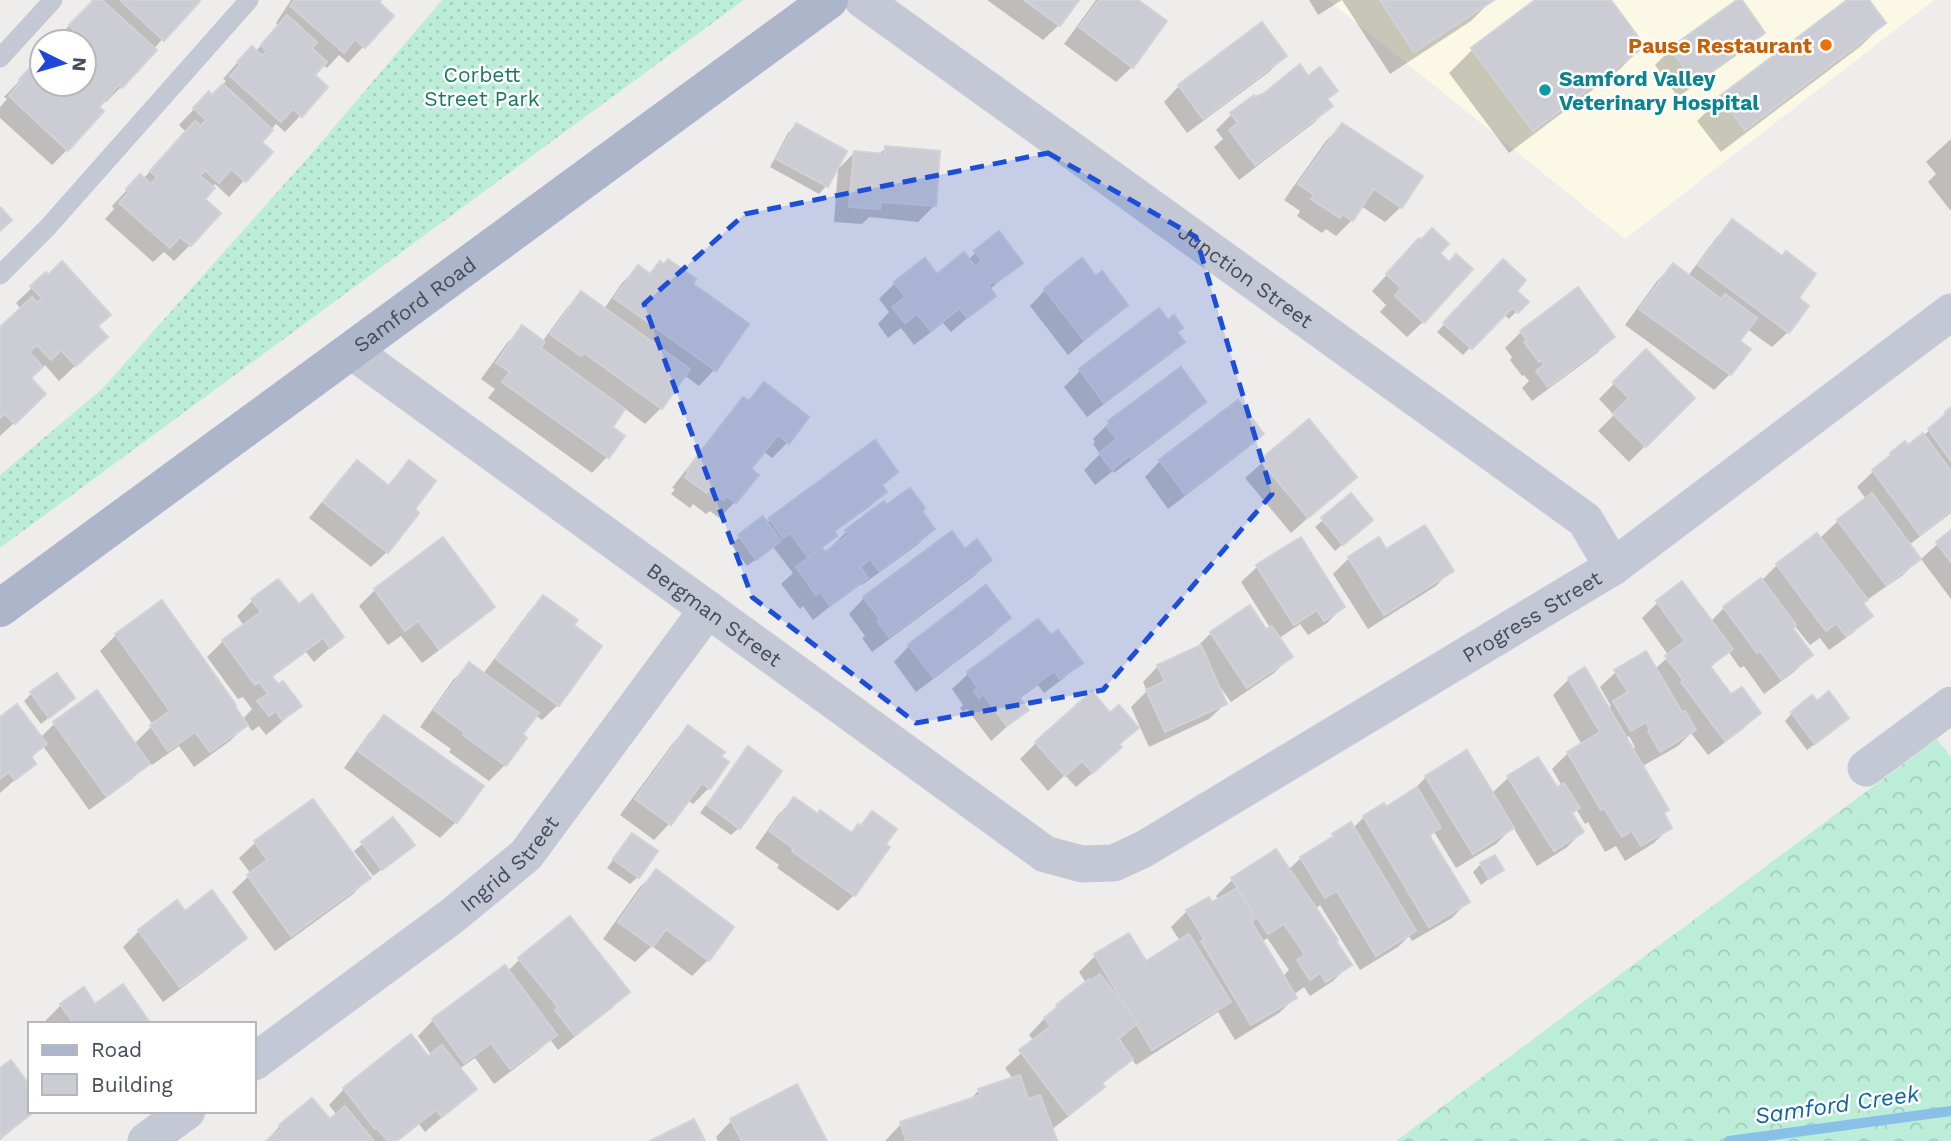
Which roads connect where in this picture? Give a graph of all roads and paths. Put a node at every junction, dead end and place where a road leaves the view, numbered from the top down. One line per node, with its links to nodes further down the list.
1 (53, 0): 5 (lane)
2 (249, 0): 6 (lane)
3 (829, 0): 8 (main road, Samford Road)
4 (863, 0): 9 (street, Junction Street)
5 (0, 58)
6 (0, 275)
7 (1951, 312): 9 (street, Progress Street)
8 (352, 351): 10 (main road, Samford Road); 11 (street, Bergman Street)
9 (1613, 567): 14 (street, Progress Street)
10 (0, 608)
11 (708, 610): 14 (street, Bergman Street); 15 (street, Ingrid Street)
12 (1951, 705): 13 (street)
13 (1866, 768)
14 (1082, 864)
15 (256, 1061)
16 (184, 1113): 17 (street)
17 (146, 1141)

